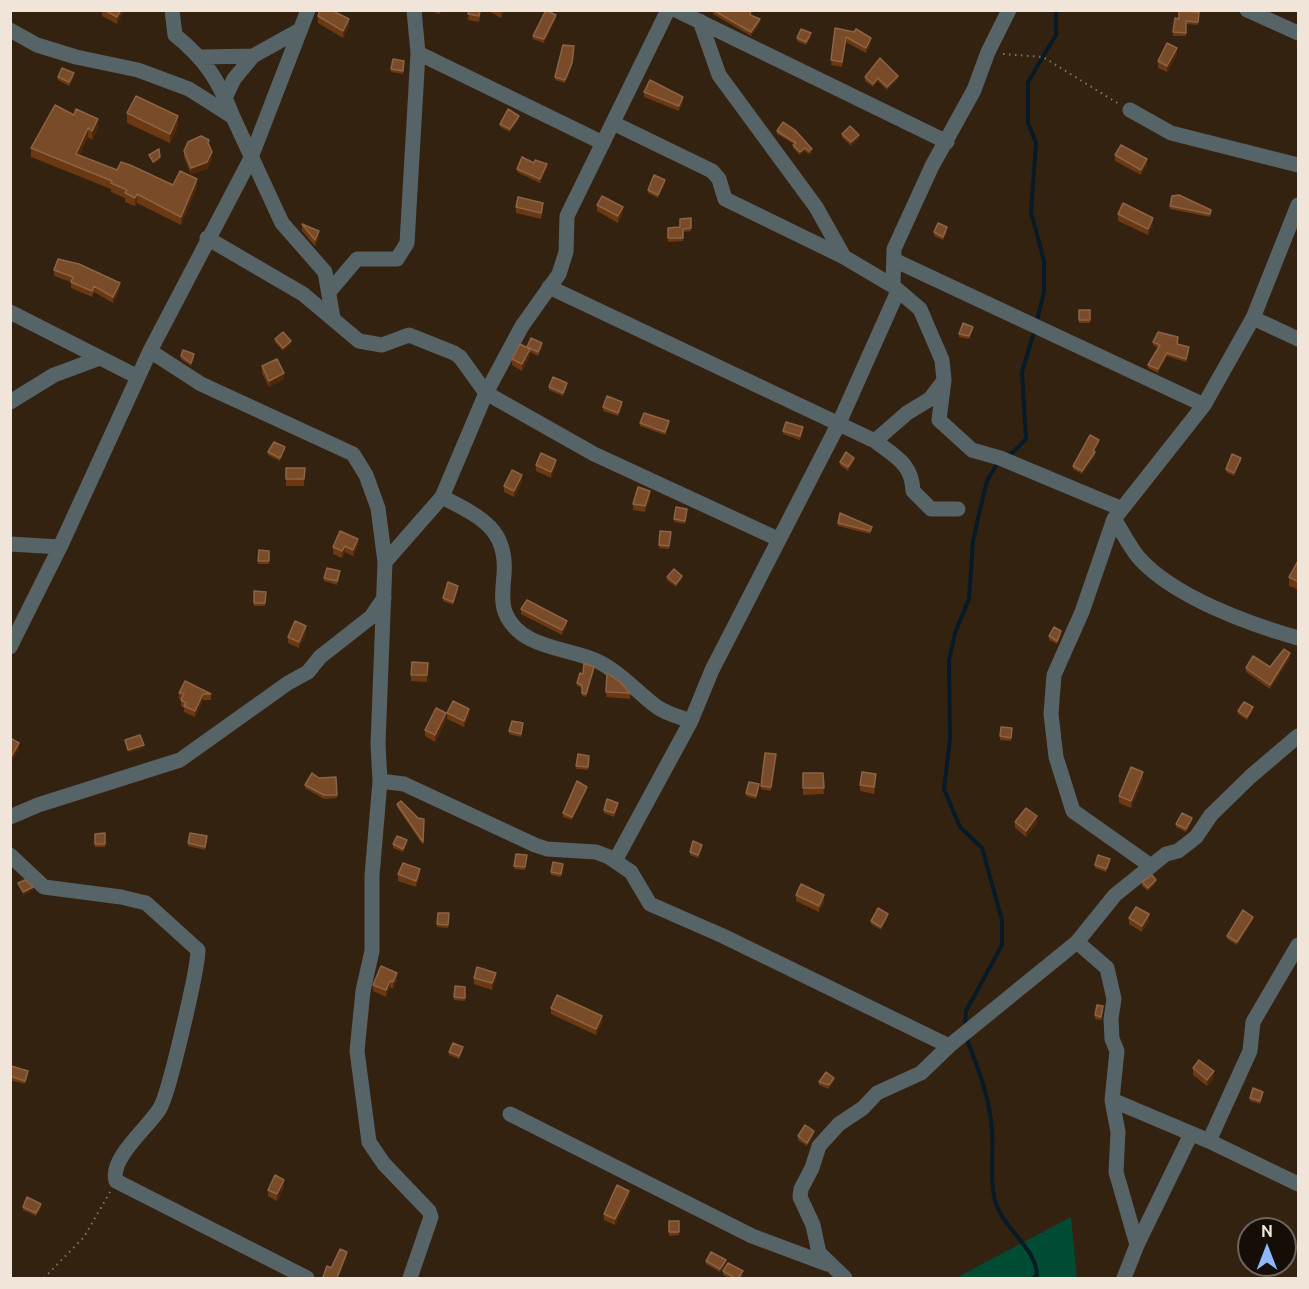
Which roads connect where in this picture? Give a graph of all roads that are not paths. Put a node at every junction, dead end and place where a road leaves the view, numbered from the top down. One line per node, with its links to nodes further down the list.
1 (172, 10): 14 (street)
2 (308, 10): 10 (street)
3 (414, 10): 12 (street)
4 (668, 10): 18 (street)
5 (675, 10): 8 (street)
6 (1009, 10): 19 (street)
7 (1247, 10): 11 (street)
8 (700, 21): 19 (street); 25 (street)
9 (10, 30): 17 (street)
10 (298, 31): 13 (street); 21 (street)
11 (1299, 33)
12 (418, 53): 20 (street); 29 (street)
13 (253, 56): 14 (street); 15 (street)
14 (202, 57): 15 (street)
15 (225, 98): 17 (street)
16 (1130, 110): 22 (street)
17 (232, 117): 21 (street)
18 (613, 123): 20 (street); 25 (street)
19 (947, 142): 26 (street)
20 (603, 143): 27 (street)
21 (250, 160): 24 (street); 29 (street)
22 (1299, 165)
23 (1299, 205): 32 (street)
24 (207, 238): 31 (street); 34 (street)
25 (844, 257): 28 (street)
26 (894, 260): 28 (street); 40 (street)
27 (549, 287): 38 (street); 41 (street)
28 (896, 289): 37 (street); 41 (street)
29 (329, 292): 31 (street)
30 (10, 312): 35 (street)
31 (333, 318): 38 (street)
32 (1253, 318): 33 (street); 40 (street)
33 (1299, 339)
34 (150, 351): 36 (street); 49 (street)
35 (100, 358): 36 (street); 39 (street)
36 (138, 377): 48 (street)
37 (944, 380): 42 (street); 45 (street)
38 (486, 393): 43 (street); 46 (street)
39 (10, 402)
40 (1204, 405): 45 (street)
41 (838, 423): 42 (street); 46 (street)
42 (875, 441): 44 (street)
43 (442, 497): 49 (street); 53 (street)
44 (958, 509)
45 (1118, 514): 51 (street); 59 (street)
46 (778, 539): 53 (street)
47 (10, 544): 48 (street)
48 (60, 547): 52 (street)
49 (386, 562): 50 (street)
50 (384, 598): 55 (street); 56 (street)
51 (1299, 638)
52 (10, 647)
53 (691, 721): 58 (street)
54 (1299, 736): 59 (street)
55 (380, 781): 58 (street); 70 (street)
56 (10, 817)
57 (10, 855): 71 (street)
58 (615, 861): 62 (street)
59 (1151, 866): 60 (street)
60 (1077, 942): 62 (street); 63 (street)
61 (1299, 945): 66 (street)
62 (949, 1046): 69 (street)
63 (1112, 1100): 65 (street); 68 (street)
64 (510, 1114): 69 (street)
65 (1191, 1134): 66 (street); 68 (street)
66 (1209, 1141): 67 (street)
67 (1299, 1184)
68 (1137, 1245): 73 (street)
69 (830, 1265): 72 (street)
70 (412, 1276)
71 (307, 1278)
72 (845, 1278)
73 (1124, 1278)

